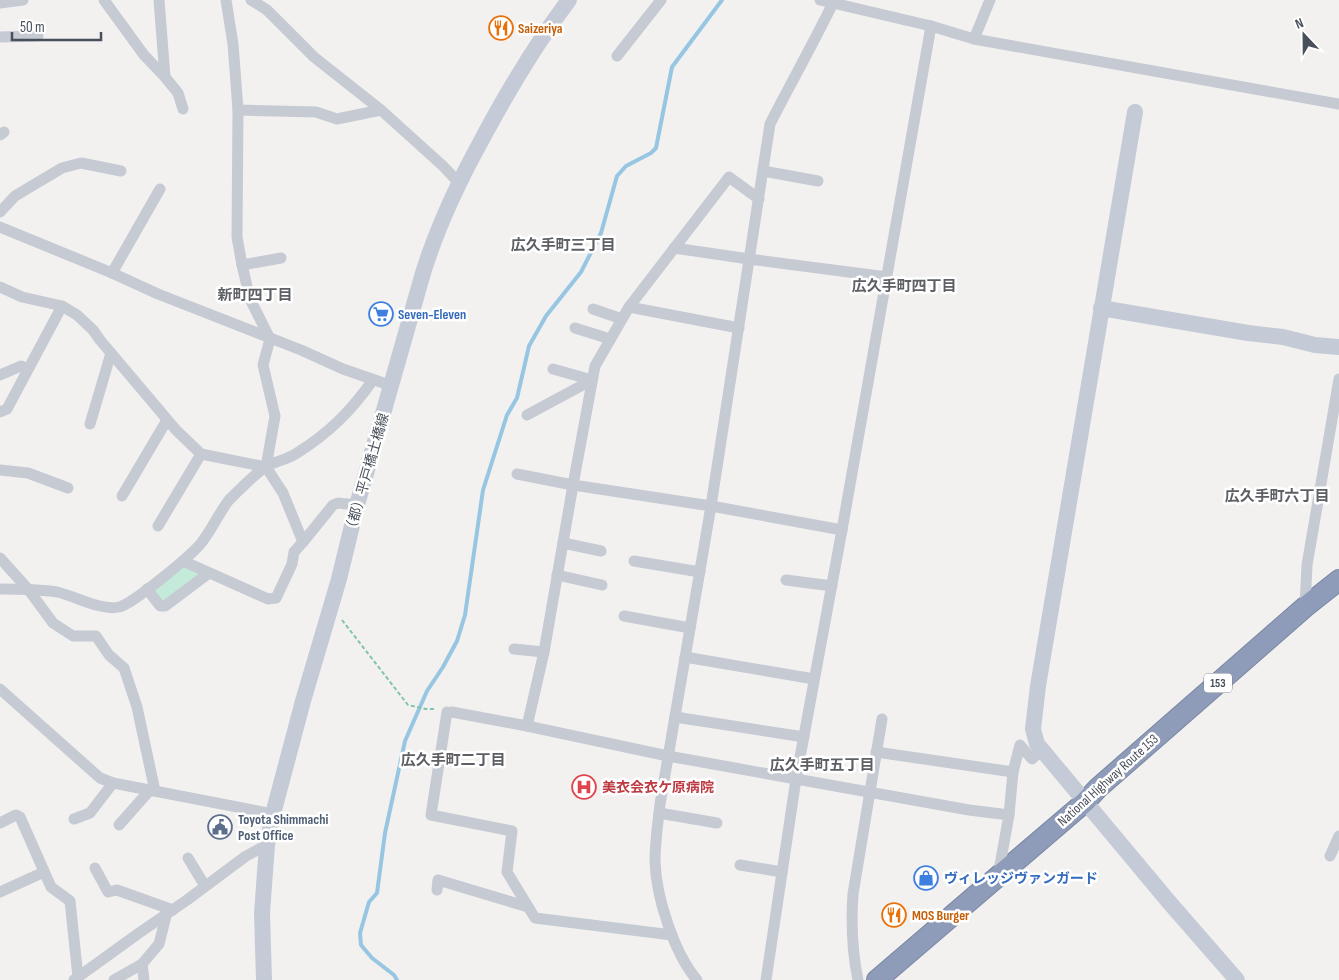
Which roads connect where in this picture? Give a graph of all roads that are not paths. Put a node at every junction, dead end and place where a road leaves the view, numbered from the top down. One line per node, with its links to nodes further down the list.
1 (23, 0): 11 (street)
2 (104, 0): 17 (street)
3 (159, 0): 17 (street)
4 (226, 0): 20 (street)
5 (251, 0): 21 (street)
6 (569, 0): 26 (street, （都）平戸橋土橋線)
7 (661, 0): 16 (street)
8 (820, 0): 10 (street)
9 (990, 0): 15 (street)
10 (832, 3): 12 (street); 24 (street)
11 (0, 4)
12 (931, 26): 15 (street); 36 (street)
13 (38, 36): 14 (street)
14 (0, 37)
15 (974, 38): 18 (street)
16 (617, 56)
17 (165, 77): 19 (street)
18 (1339, 104)
19 (183, 109)
20 (238, 110): 21 (street); 34 (street)
21 (381, 110): 26 (street)
22 (1135, 112): 40 (street)
23 (121, 171): 29 (street)
24 (763, 171): 25 (street); 28 (street)
25 (818, 181)
26 (459, 183): 55 (street, （都）平戸橋土橋線)
27 (160, 189): 35 (street)
28 (759, 199): 31 (street); 33 (street)
29 (0, 212)
30 (0, 226): 35 (street)
31 (674, 248): 33 (street); 39 (street)
32 (281, 258): 34 (street)
33 (750, 260): 36 (street); 44 (street)
34 (242, 265): 45 (street)
35 (112, 273): 45 (street)
36 (887, 277): 70 (street)
37 (0, 287): 38 (street)
38 (62, 306): 48 (street); 50 (street)
39 (629, 307): 42 (street); 44 (street)
40 (1101, 308): 47 (street); 99 (street)
41 (593, 309): 42 (street)
42 (622, 319): 46 (street)
43 (575, 328): 46 (street)
44 (739, 328): 68 (street)
45 (270, 339): 53 (street); 61 (street)
46 (610, 339): 54 (street)
47 (1339, 347)
48 (111, 353): 58 (street); 59 (street)
49 (553, 369): 54 (street)
50 (26, 370): 51 (street); 56 (street)
51 (0, 375)
52 (1339, 379): 87 (street)
53 (373, 380): 55 (street); 61 (street)
54 (592, 380): 57 (street); 64 (street)
55 (392, 386): 67 (street, （都）平戸橋土橋線)
56 (0, 412)
57 (527, 415)
58 (167, 420): 60 (street); 66 (street)
59 (90, 424)
60 (201, 454): 61 (street); 69 (street)
61 (266, 467): 71 (street); 76 (street)
62 (0, 470): 65 (street)
63 (517, 474): 64 (street)
64 (572, 486): 68 (street); 72 (street)
65 (68, 488)
66 (122, 496)
67 (357, 505): 71 (street); 109 (street, （都）平戸橋土橋線)
68 (711, 506): 70 (street); 77 (street)
69 (158, 526)
70 (842, 530): 83 (street)
71 (303, 542): 78 (street)
72 (563, 543): 73 (street); 79 (street)
73 (601, 551)
74 (0, 558): 85 (street)
75 (634, 561): 77 (street)
76 (183, 562): 78 (street); 86 (street)
77 (700, 572): 89 (street)
78 (208, 573): 86 (street)
79 (557, 575): 82 (street); 91 (street)
80 (786, 580): 83 (street)
81 (1339, 580): 87 (highway, National Highway Route 153 / 153)
82 (602, 585)
83 (832, 586): 93 (street)
84 (0, 588): 85 (street)
85 (28, 589): 86 (street); 105 (street)
86 (147, 590)
87 (1305, 607): 107 (highway, National Highway Route 153 / 153)
88 (624, 616): 89 (street)
89 (690, 628): 92 (street)
90 (514, 649): 91 (street)
91 (544, 652): 97 (street)
92 (685, 657): 93 (street); 95 (street)
93 (814, 679): 98 (street)
94 (0, 689): 104 (street)
95 (675, 717): 98 (street); 101 (street)
96 (882, 719): 100 (street)
97 (527, 726): 101 (street); 127 (street)
98 (804, 737): 103 (street)
99 (1042, 750): 102 (street); 107 (street)
100 (876, 752): 102 (street); 106 (street)
101 (668, 756): 103 (street); 108 (street)
102 (1013, 772): 110 (street)
103 (796, 779): 106 (street); 122 (street)
104 (113, 783): 105 (street); 111 (street)
105 (153, 790): 109 (street); 114 (street)
106 (869, 792): 110 (street); 137 (street)
107 (1085, 802): 123 (highway, National Highway Route 153 / 153); 139 (street)
108 (659, 812): 113 (street); 129 (street)
109 (273, 814): 116 (street, （都）平戸橋土橋線)
110 (1009, 815): 123 (street)
111 (74, 819)
112 (0, 823): 121 (street)
113 (718, 823)
114 (119, 825)
115 (1339, 836): 117 (street)
116 (267, 846): 124 (street); 134 (street, （都）平戸橋土橋線)
117 (1330, 856)
118 (188, 858): 124 (street)
119 (740, 865): 122 (street)
120 (95, 868): 128 (street)
121 (44, 872): 126 (street); 131 (street)
122 (782, 872): 136 (street)
123 (998, 878): 138 (highway, National Highway Route 153 / 153)
124 (206, 886): 128 (street)
125 (437, 890): 127 (street)
126 (0, 892)
127 (528, 907): 129 (street)
128 (170, 913): 130 (street); 131 (street)
129 (672, 935): 135 (street)
130 (142, 964): 132 (street); 133 (street)
131 (76, 979)
132 (114, 980)
133 (144, 980)
134 (264, 980)
135 (697, 980)
136 (766, 980)
137 (858, 980)
138 (877, 980)
139 (1237, 980)

